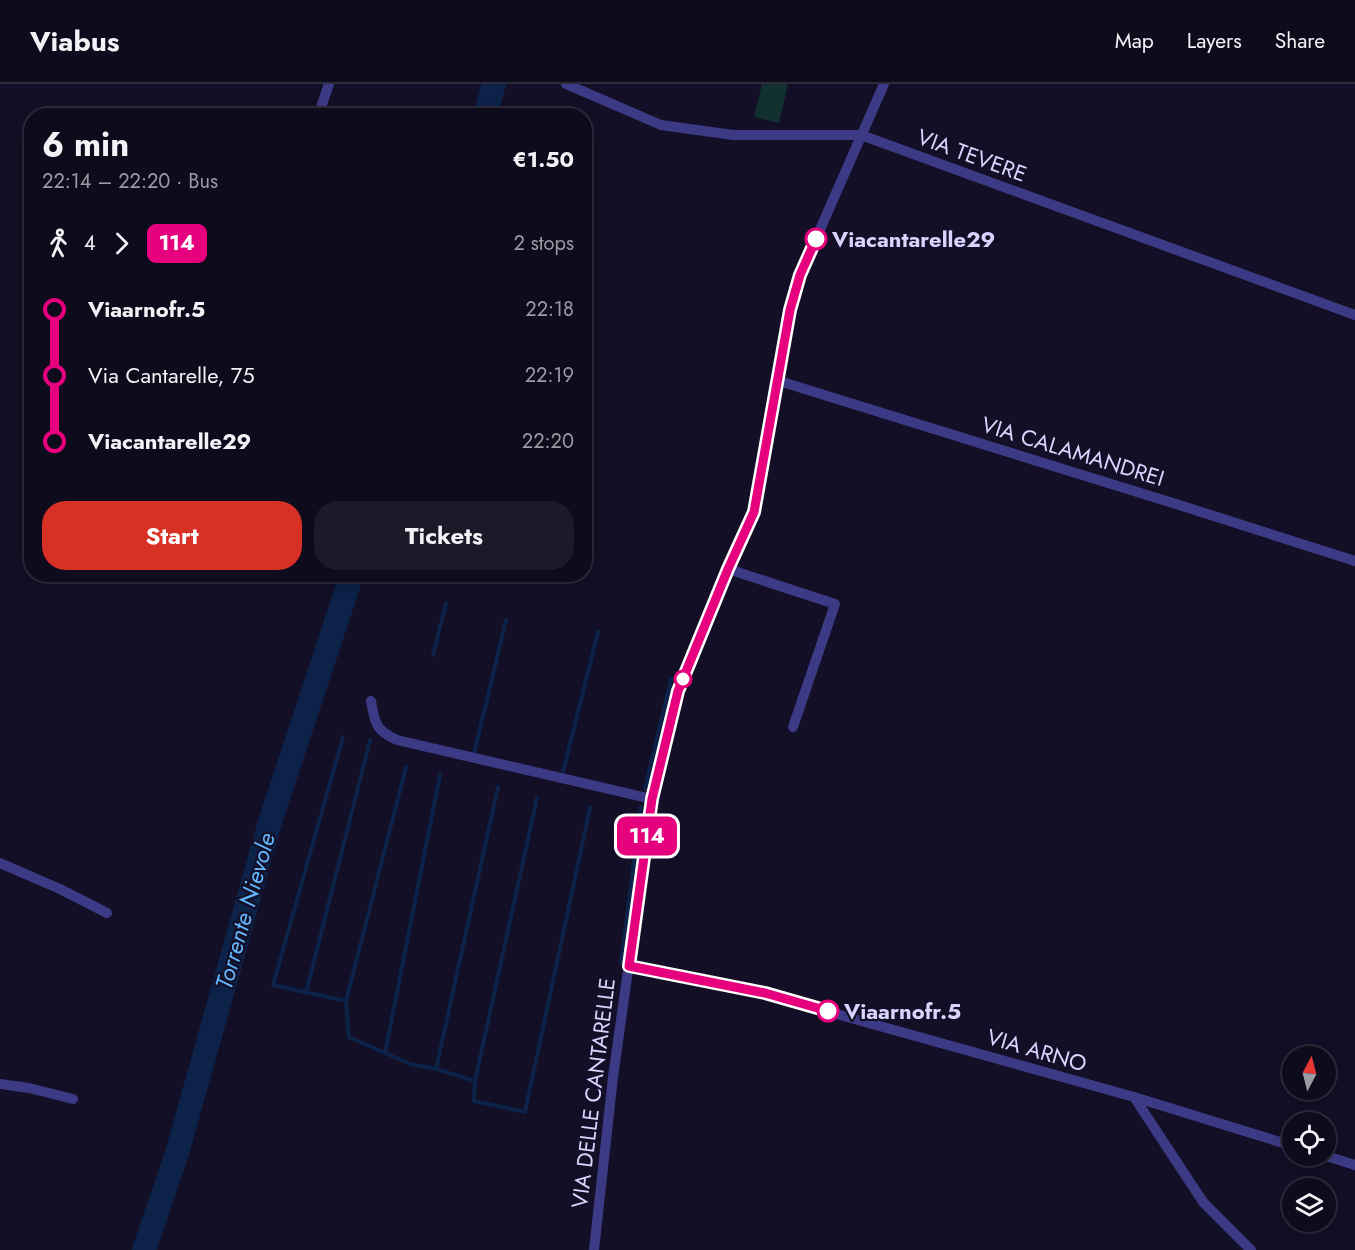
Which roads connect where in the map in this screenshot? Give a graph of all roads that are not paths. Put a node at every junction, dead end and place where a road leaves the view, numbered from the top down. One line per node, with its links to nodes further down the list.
1 (329, 84): 4 (street)
2 (566, 84): 5 (street, VIA TEVERE)
3 (884, 84): 5 (street, VIA DELLE CANTARELLE)
4 (321, 108)
5 (861, 135): 6 (street, VIA TEVERE); 7 (street, VIA DELLE CANTARELLE)
6 (1355, 315)
7 (778, 381): 8 (street, VIA CALAMANDREI); 9 (street, VIA DELLE CANTARELLE)
8 (1355, 561)
9 (728, 569): 11 (street); 12 (street, VIA DELLE CANTARELLE)
10 (371, 701): 12 (street)
11 (793, 727)
12 (652, 799): 15 (street, VIA DELLE CANTARELLE)
13 (0, 865): 14 (street)
14 (107, 913)
15 (629, 966): 17 (street, VIA ARNO); 22 (street, VIA DELLE CANTARELLE)
16 (0, 1084): 18 (street)
17 (1134, 1097): 19 (street, VIA ARNO); 23 (street)
18 (73, 1099)
19 (1282, 1143)
20 (1336, 1159): 21 (street)
21 (1355, 1165)
22 (594, 1250)
23 (1251, 1250)

